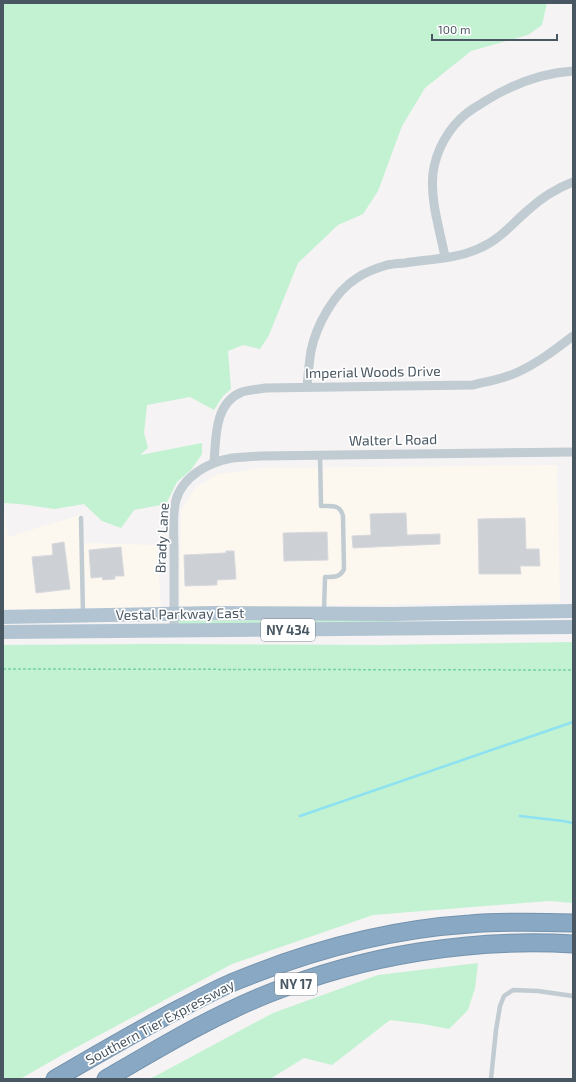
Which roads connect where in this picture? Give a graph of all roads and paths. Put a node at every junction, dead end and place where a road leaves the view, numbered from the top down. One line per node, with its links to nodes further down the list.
1 (573, 71): 3 (street)
2 (573, 182): 3 (street)
3 (446, 257): 5 (street)
4 (573, 336): 5 (street, Imperial Woods Drive)
5 (307, 387): 8 (street, Imperial Woods Drive)
6 (573, 452): 7 (street, Walter L Road)
7 (320, 455): 8 (street, Walter L Road); 12 (lane)
8 (214, 463): 11 (street, Brady Lane)
9 (80, 518): 13 (lane)
10 (573, 611): 12 (main road, Vestal Parkway East / NY 434)
11 (174, 614): 12 (main road, Vestal Parkway East / NY 434); 13 (main road, Vestal Parkway East / NY 434); 16 (street, Brady Lane)
12 (324, 614)
13 (83, 616): 14 (main road, Vestal Parkway East / NY 434)
14 (3, 617)
15 (573, 627): 16 (main road, Vestal Parkway East / NY 434)
16 (174, 631): 17 (main road, Vestal Parkway East / NY 434)
17 (3, 632)
18 (3, 669): 19 (path)
19 (573, 670)
20 (573, 923): 25 (highway, Southern Tier Expressway / NY 17)
21 (504, 944): 22 (highway, Southern Tier Expressway / NY 17); 23 (highway); 26 (highway, Southern Tier Expressway / NY 17)
22 (573, 944)
23 (573, 952)
24 (573, 996): 27 (lane)
25 (54, 1079)
26 (106, 1079)
27 (491, 1079)

